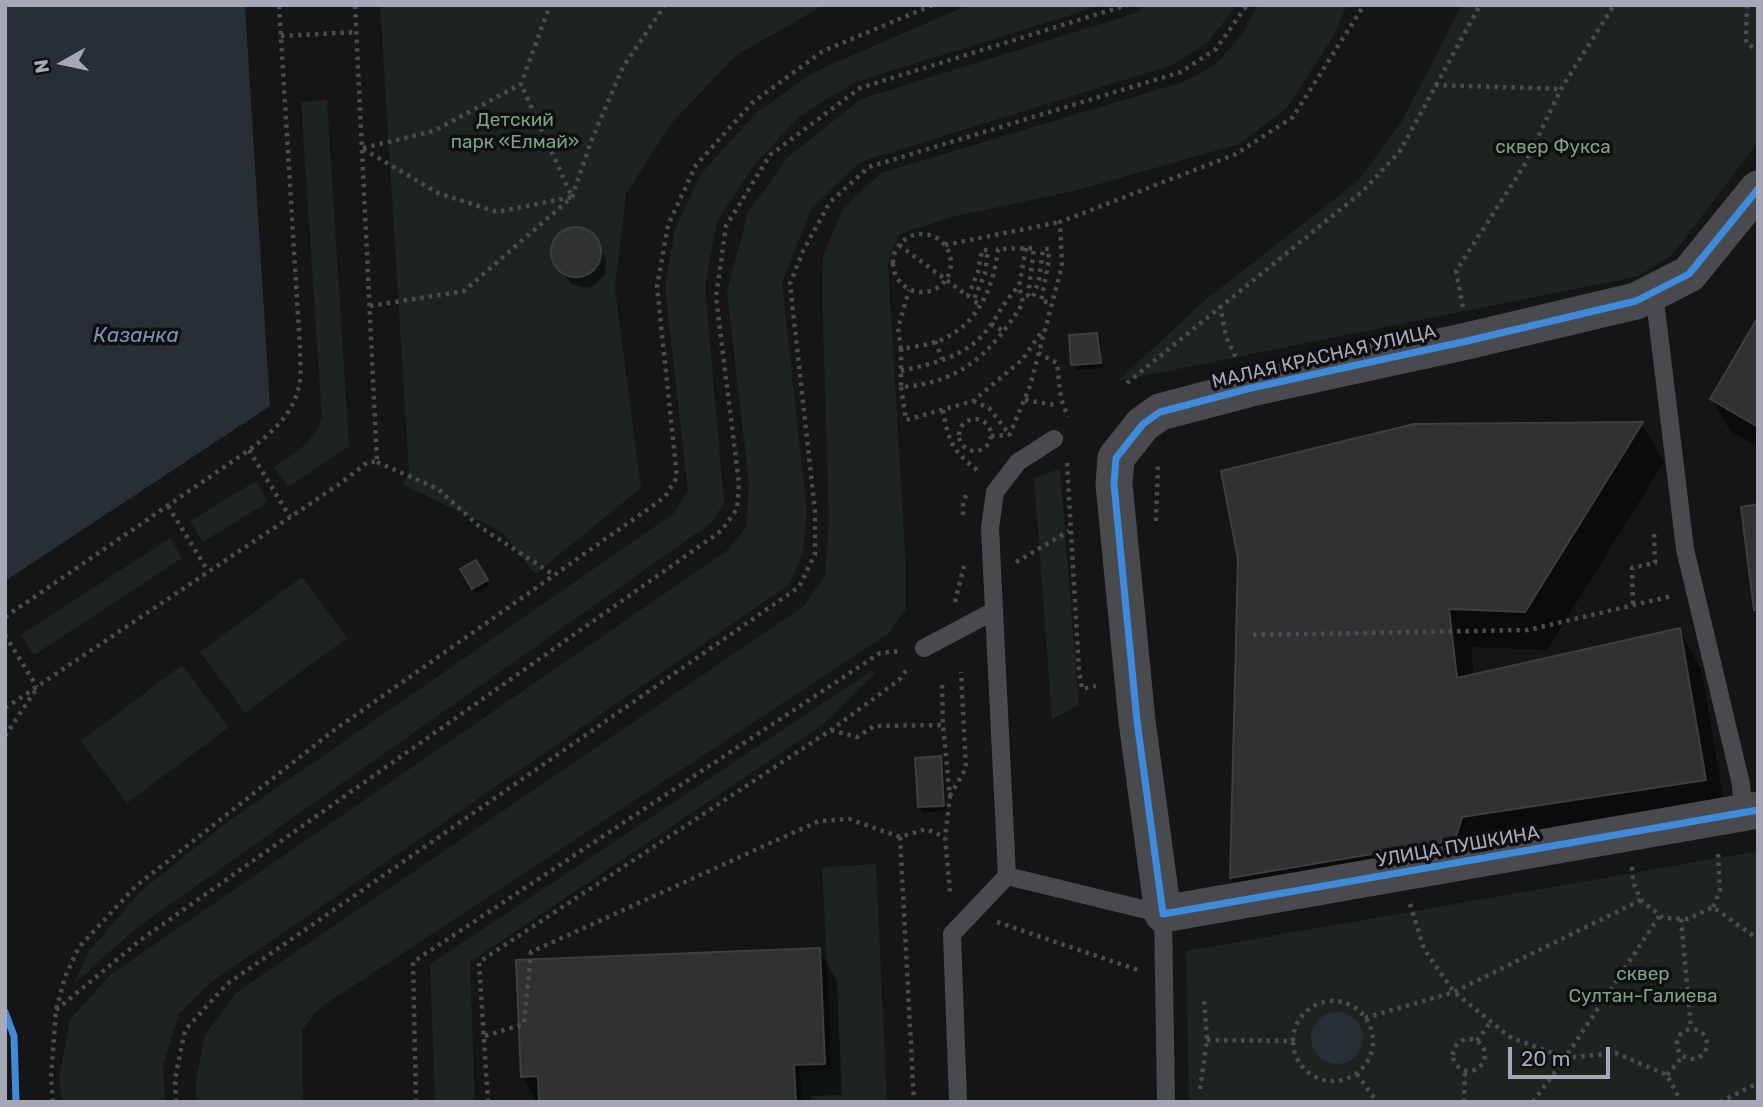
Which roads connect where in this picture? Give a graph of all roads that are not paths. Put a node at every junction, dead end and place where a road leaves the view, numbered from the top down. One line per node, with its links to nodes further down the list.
1 (1758, 189): 2 (street, МАЛАЯ КРАСНАЯ УЛИЦА)
2 (1654, 292): 6 (lane); 8 (street, МАЛАЯ КРАСНАЯ УЛИЦА)
3 (1054, 439): 4 (lane)
4 (994, 611): 5 (lane); 7 (lane)
5 (924, 648)
6 (1751, 811): 8 (street, УЛИЦА ПУШКИНА)
7 (1007, 876): 8 (lane); 9 (lane)
8 (1163, 914): 10 (lane)
9 (958, 1102)
10 (1166, 1102)

